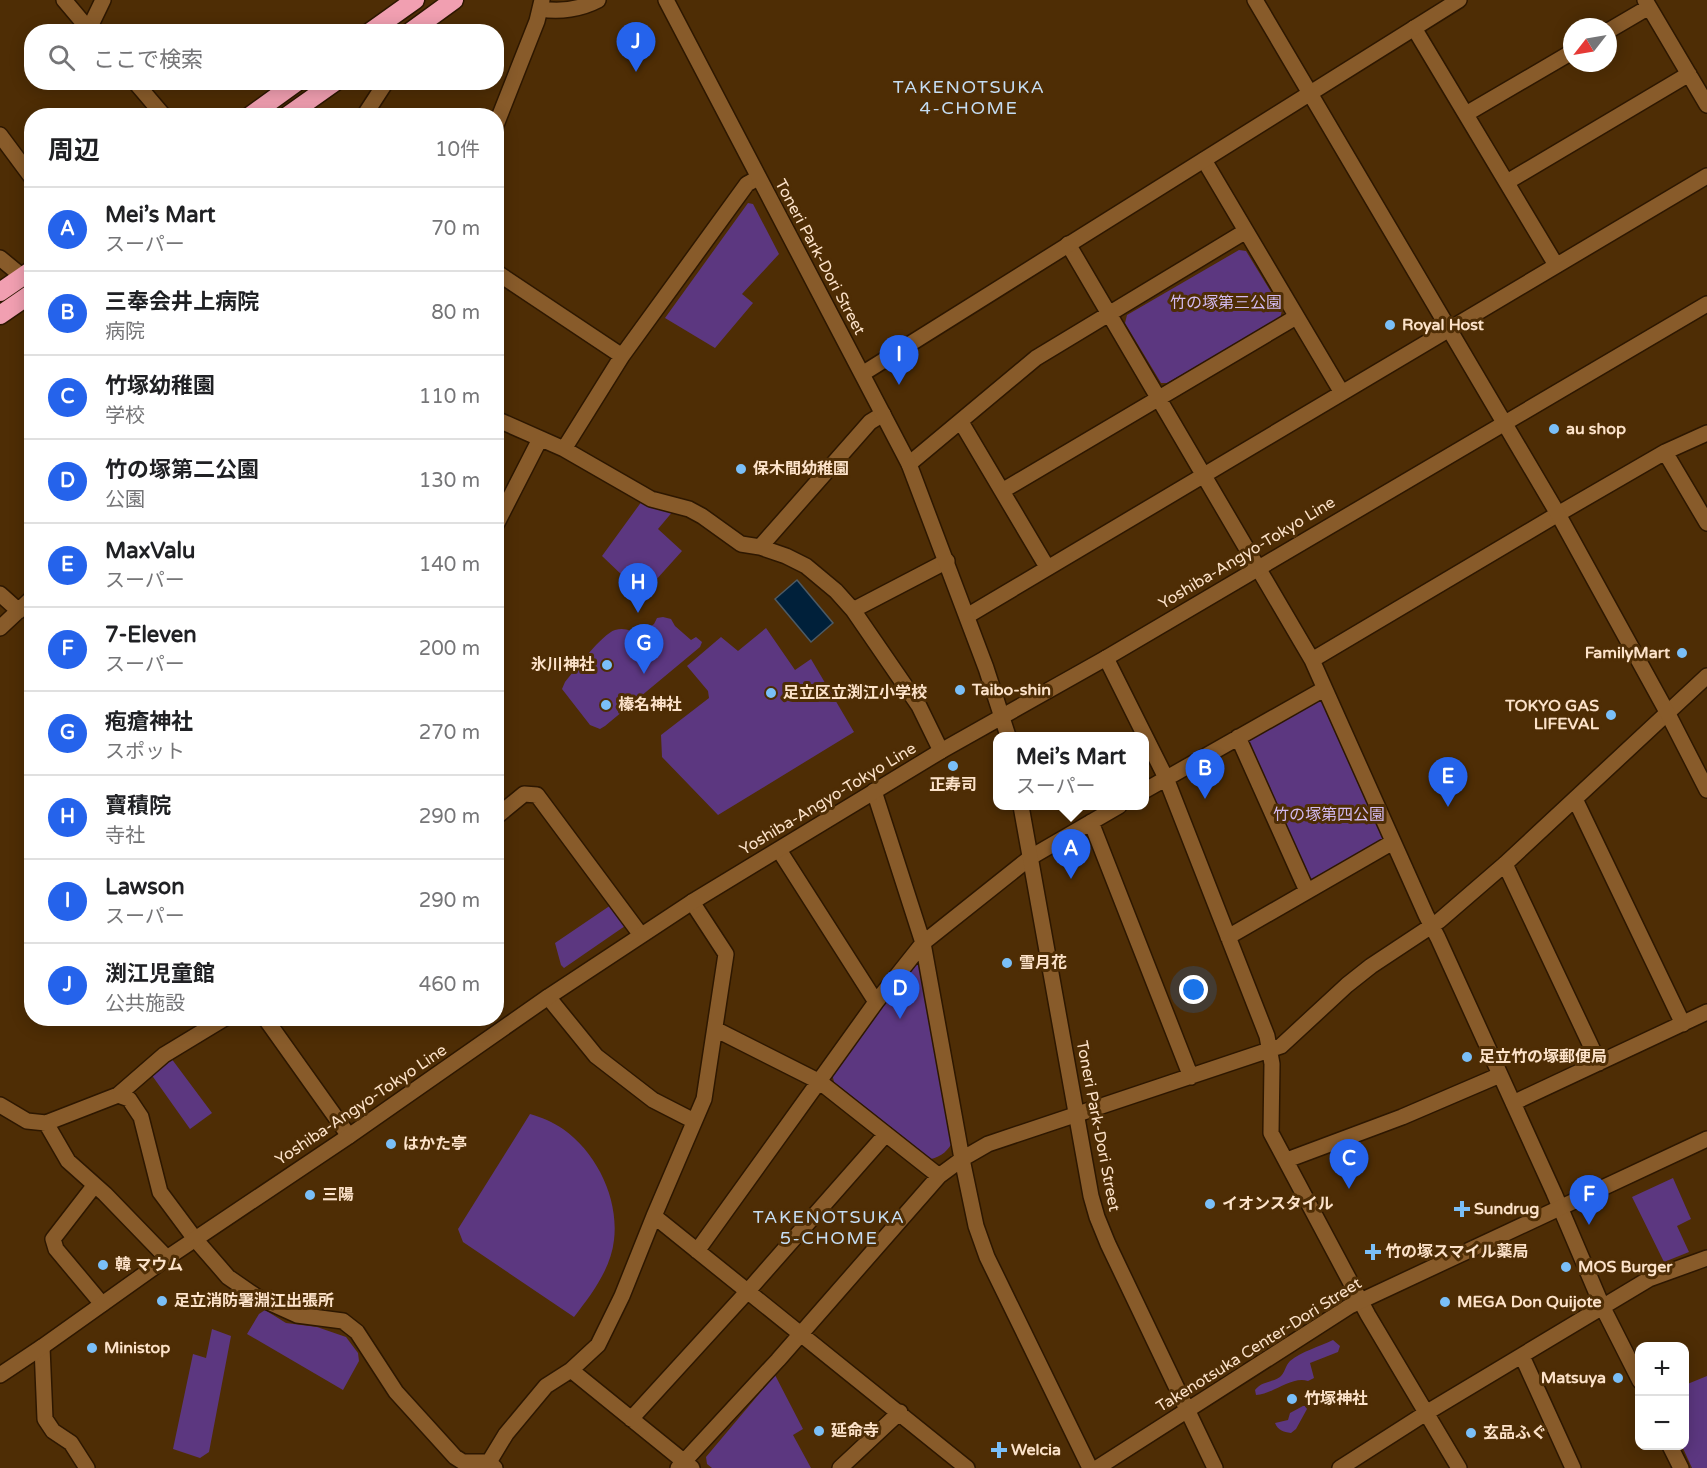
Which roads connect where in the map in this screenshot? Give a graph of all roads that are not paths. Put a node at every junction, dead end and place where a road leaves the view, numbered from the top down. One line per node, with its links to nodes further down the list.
1 (64, 0): 11 (street)
2 (103, 0): 12 (street)
3 (415, 0): 13 (highway)
4 (454, 0): 14 (highway)
5 (598, 0): 10 (street)
6 (666, 0): 35 (street, Toneri Park-Dori Street)
7 (1255, 0): 23 (street)
8 (1459, 0): 16 (street)
9 (1647, 3): 15 (street); 18 (street)
10 (542, 5): 29 (street)
11 (85, 24)
12 (93, 24)
13 (381, 24)
14 (421, 24)
15 (1617, 25)
16 (1414, 28): 23 (street); 30 (street)
17 (1563, 57): 30 (street)
18 (1689, 74): 24 (street); 36 (street)
19 (142, 90): 25 (street)
20 (286, 90): 26 (highway)
21 (324, 90): 27 (highway)
22 (381, 90): 28 (street)
23 (1310, 93): 32 (street); 50 (street)
24 (1707, 105)
25 (157, 108)
26 (261, 108)
27 (298, 108)
28 (369, 108)
29 (503, 108)
30 (1466, 114): 36 (street)
31 (0, 135): 33 (street)
32 (1204, 159): 37 (street); 38 (street)
33 (24, 167)
34 (1707, 176): 40 (street)
35 (758, 177): 51 (street); 52 (street, Toneri Park-Dori Street)
36 (1507, 182): 40 (street)
37 (1246, 231): 48 (street); 49 (street)
38 (1068, 244): 48 (street); 52 (street)
39 (0, 258): 41 (street)
40 (1556, 265): 50 (street)
41 (24, 271)
42 (24, 275): 44 (highway)
43 (504, 277): 51 (street)
44 (0, 292)
45 (24, 298): 47 (highway)
46 (1707, 304): 58 (street, Yoshiba-Angyo-Tokyo Line)
47 (0, 315)
48 (1109, 315): 54 (street); 56 (street)
49 (1296, 317): 53 (street); 54 (street)
50 (1449, 330): 53 (street); 58 (street)
51 (622, 356): 61 (street)
52 (862, 374): 55 (street, Toneri Park-Dori Street)
53 (1342, 393): 64 (street)
54 (1158, 398): 64 (street); 65 (street)
55 (883, 414): 63 (street, Toneri Park-Dori Street); 69 (street)
56 (961, 422): 63 (street); 65 (street)
57 (504, 423): 60 (street)
58 (1504, 423): 67 (street); 72 (street, Yoshiba-Angyo-Tokyo Line)
59 (1707, 433): 62 (street)
60 (540, 439): 61 (street); 66 (street)
61 (564, 449): 69 (street)
62 (1665, 452): 67 (street); 68 (street)
63 (909, 464): 70 (street, Toneri Park-Dori Street)
64 (1203, 476): 71 (street); 72 (street)
65 (1002, 491): 71 (street)
66 (504, 509)
67 (1558, 514): 80 (street); 83 (street)
68 (1707, 523)
69 (760, 547): 76 (street)
70 (947, 561): 76 (street); 77 (street, Toneri Park-Dori Street)
71 (1047, 567): 77 (street)
72 (1257, 568): 79 (street, Yoshiba-Angyo-Tokyo Line); 80 (street)
73 (0, 594): 74 (street)
74 (24, 606)
75 (24, 609): 78 (street)
76 (853, 610): 89 (street)
77 (967, 616): 84 (street, Toneri Park-Dori Street)
78 (0, 628)
79 (1106, 658): 84 (street, Yoshiba-Angyo-Tokyo Line); 86 (street)
80 (1312, 660): 82 (street)
81 (1707, 676): 83 (street)
82 (1324, 688): 87 (street); 99 (street)
83 (1667, 712): 92 (street); 94 (street)
84 (1003, 716): 85 (street, Toneri Park-Dori Street); 89 (street, Yoshiba-Angyo-Tokyo Line)
85 (1007, 732)
86 (1143, 732)
87 (1238, 737): 90 (street); 103 (street)
88 (1149, 744): 90 (street)
89 (941, 751): 93 (street, Yoshiba-Angyo-Tokyo Line)
90 (1166, 778): 91 (street); 107 (street)
91 (1149, 788)
92 (1707, 790)
93 (874, 791): 100 (street, Yoshiba-Angyo-Tokyo Line); 108 (street)
94 (1575, 799): 102 (street); 112 (street)
95 (504, 810): 106 (street)
96 (1022, 810): 101 (street, Toneri Park-Dori Street)
97 (1112, 810): 98 (street)
98 (1091, 822): 101 (street); 119 (street)
99 (1393, 842): 103 (street); 105 (street)
100 (779, 850): 104 (street, Yoshiba-Angyo-Tokyo Line); 110 (street)
101 (1031, 857): 108 (street); 124 (street, Toneri Park-Dori Street)
102 (1505, 864): 105 (street); 117 (street)
103 (1307, 891): 107 (street)
104 (692, 902): 106 (street, Yoshiba-Angyo-Tokyo Line); 115 (street)
105 (1432, 927): 116 (street); 118 (street)
106 (641, 935): 109 (street, Yoshiba-Angyo-Tokyo Line)
107 (1228, 937): 116 (street)
108 (923, 943): 110 (street); 130 (street)
109 (548, 997): 125 (street); 128 (street, Yoshiba-Angyo-Tokyo Line)
110 (876, 1002): 120 (street)
111 (1707, 1012): 112 (street)
112 (1683, 1024): 117 (street)
113 (212, 1026): 121 (street)
114 (271, 1026): 128 (street)
115 (714, 1029): 120 (street); 125 (street)
116 (1270, 1051): 119 (street); 131 (street)
117 (1599, 1063): 122 (street)
118 (1500, 1075): 122 (street); 131 (street)
119 (1191, 1077): 124 (street)
120 (820, 1082): 127 (street); 137 (street)
121 (118, 1095): 126 (street); 136 (street)
122 (1513, 1103): 134 (street)
123 (0, 1105): 126 (street)
124 (1076, 1115): 130 (street); 150 (street, Toneri Park-Dori Street)
125 (694, 1121): 135 (street)
126 (46, 1123): 133 (street)
127 (886, 1134): 132 (street); 140 (street)
128 (349, 1136): 136 (street, Yoshiba-Angyo-Tokyo Line)
129 (1707, 1140): 134 (street, Takenotsuka Center-Dori Street)
130 (962, 1158): 132 (street); 161 (street)
131 (1287, 1160): 141 (street)
132 (939, 1176): 144 (street)
133 (94, 1186): 138 (street); 142 (street)
134 (1559, 1209): 141 (street, Takenotsuka Center-Dori Street); 143 (street)
135 (654, 1216): 137 (street); 147 (street)
136 (195, 1239): 138 (street, Yoshiba-Angyo-Tokyo Line); 155 (street)
137 (697, 1251): 140 (street)
138 (167, 1258): 142 (street, Yoshiba-Angyo-Tokyo Line)
139 (1707, 1258): 143 (street)
140 (747, 1292): 144 (street); 153 (street)
141 (1361, 1300): 150 (street, Takenotsuka Center-Dori Street); 152 (street)
142 (102, 1304): 145 (street, Yoshiba-Angyo-Tokyo Line)
143 (1603, 1308): 146 (street); 148 (street)
144 (800, 1333): 151 (street); 157 (street)
145 (42, 1347): 149 (street, Yoshiba-Angyo-Tokyo Line); 158 (street)
146 (1522, 1356): 152 (street); 166 (street)
147 (571, 1370): 153 (street); 156 (street)
148 (1635, 1371)
149 (0, 1375)
150 (1188, 1410): 162 (street, Takenotsuka Center-Dori Street); 163 (street, Toneri Park-Dori Street)
151 (900, 1412): 159 (street); 160 (street)
152 (1426, 1413): 164 (street); 165 (street)
153 (631, 1419): 157 (street)
154 (1672, 1450): 167 (street)
155 (460, 1465): 156 (street)
156 (492, 1465)
157 (685, 1466)
158 (87, 1468)
159 (840, 1468)
160 (967, 1468)
161 (1089, 1468)
162 (1097, 1468)
163 (1215, 1468)
164 (1340, 1468)
165 (1459, 1468)
166 (1573, 1468)
167 (1681, 1468)

